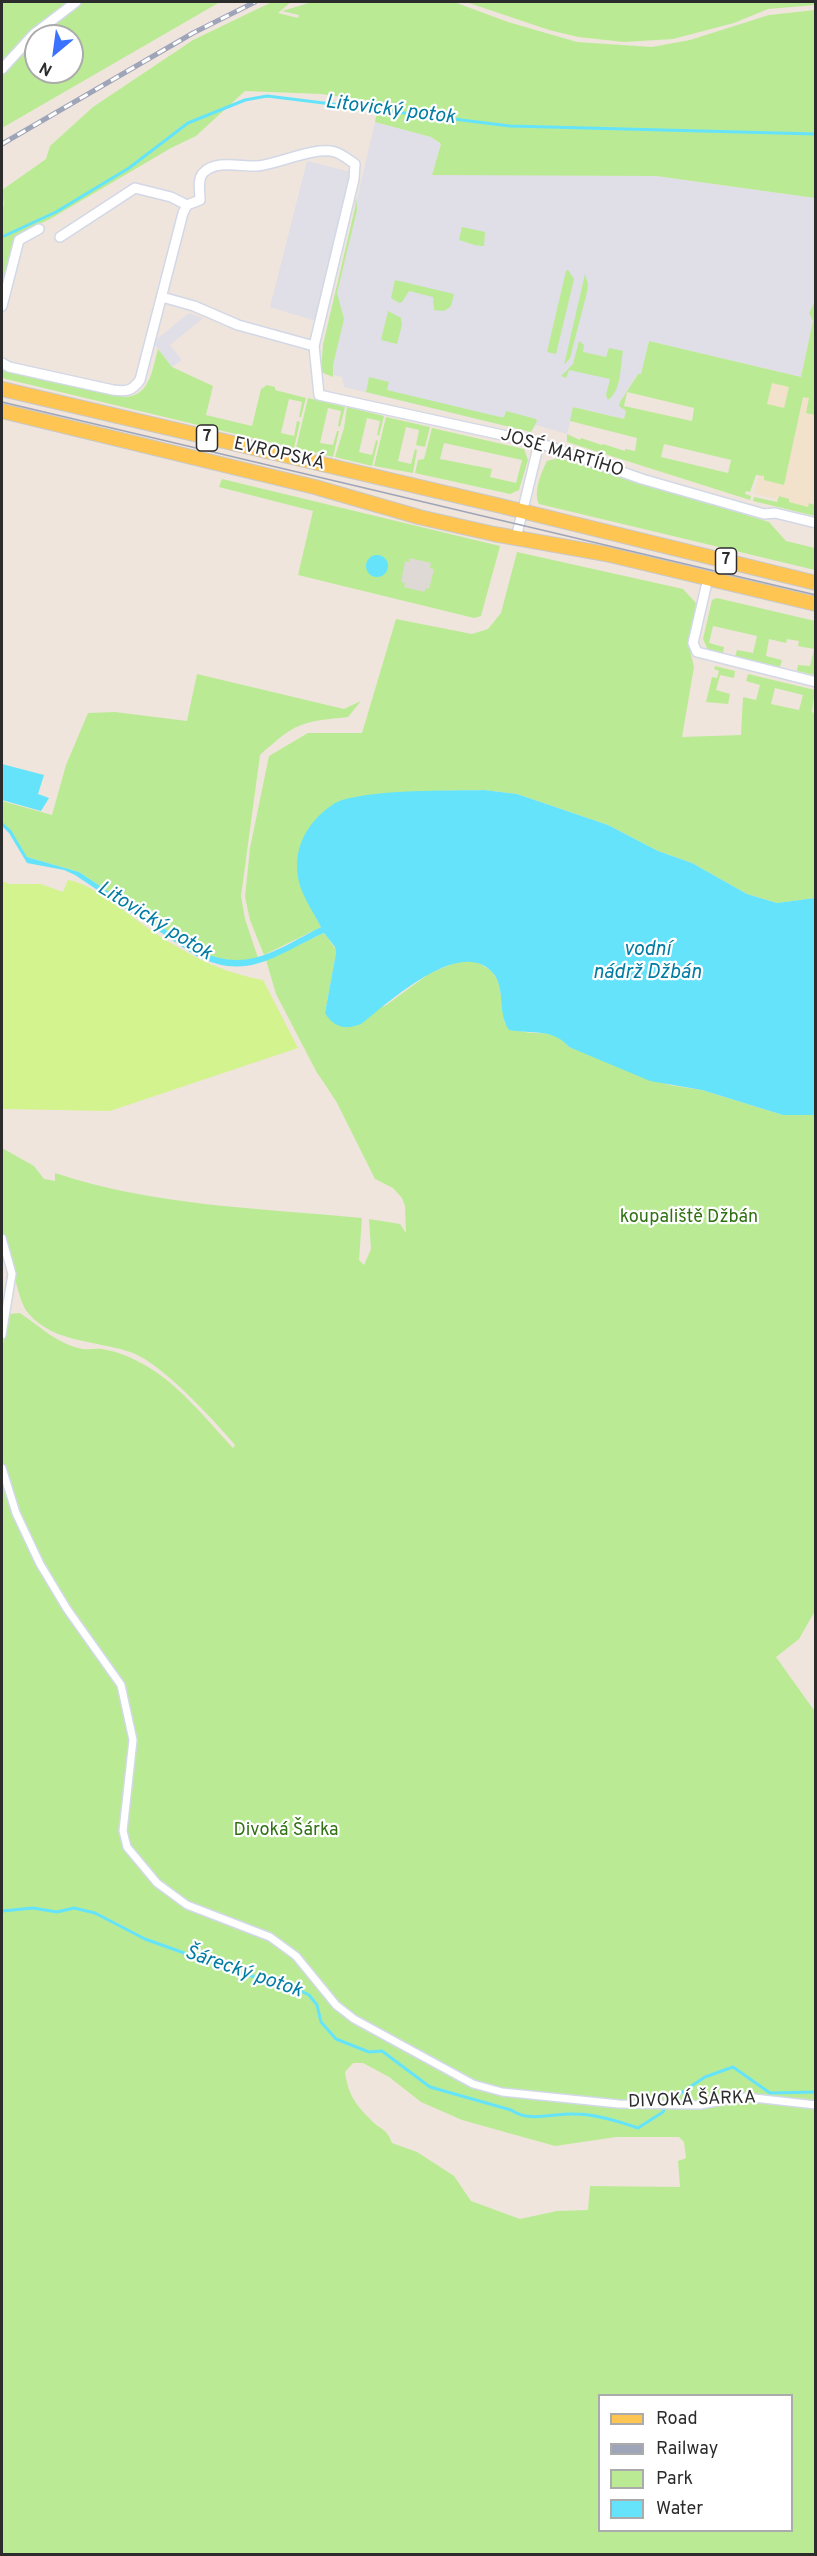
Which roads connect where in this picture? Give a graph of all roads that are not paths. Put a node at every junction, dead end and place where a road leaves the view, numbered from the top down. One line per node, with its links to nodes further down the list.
1 (76, 2): 2 (street)
2 (2, 69)
3 (187, 205): 5 (street); 6 (street, JOSÉ MARTÍHO); 8 (street, JOSÉ MARTÍHO)
4 (39, 229): 7 (street)
5 (60, 237)
6 (162, 297): 8 (street); 9 (street, JOSÉ MARTÍHO)
7 (2, 306)
8 (314, 346): 12 (street, JOSÉ MARTÍHO)
9 (2, 363)
10 (2, 389): 13 (main road, EVROPSKÁ / 7)
11 (2, 411): 15 (main road, EVROPSKÁ / 7)
12 (539, 443): 13 (street); 14 (street, JOSÉ MARTÍHO)
13 (522, 511): 15 (street); 17 (main road, EVROPSKÁ / 7)
14 (816, 523)
15 (516, 538): 16 (main road, EVROPSKÁ / 7)
16 (708, 578): 18 (main road, EVROPSKÁ / 7); 19 (street)
17 (816, 583)
18 (816, 604)
19 (816, 682)
20 (2, 1238): 21 (street)
21 (2, 1335)
22 (2, 1468): 23 (street, DIVOKÁ ŠÁRKA)
23 (816, 2105)

